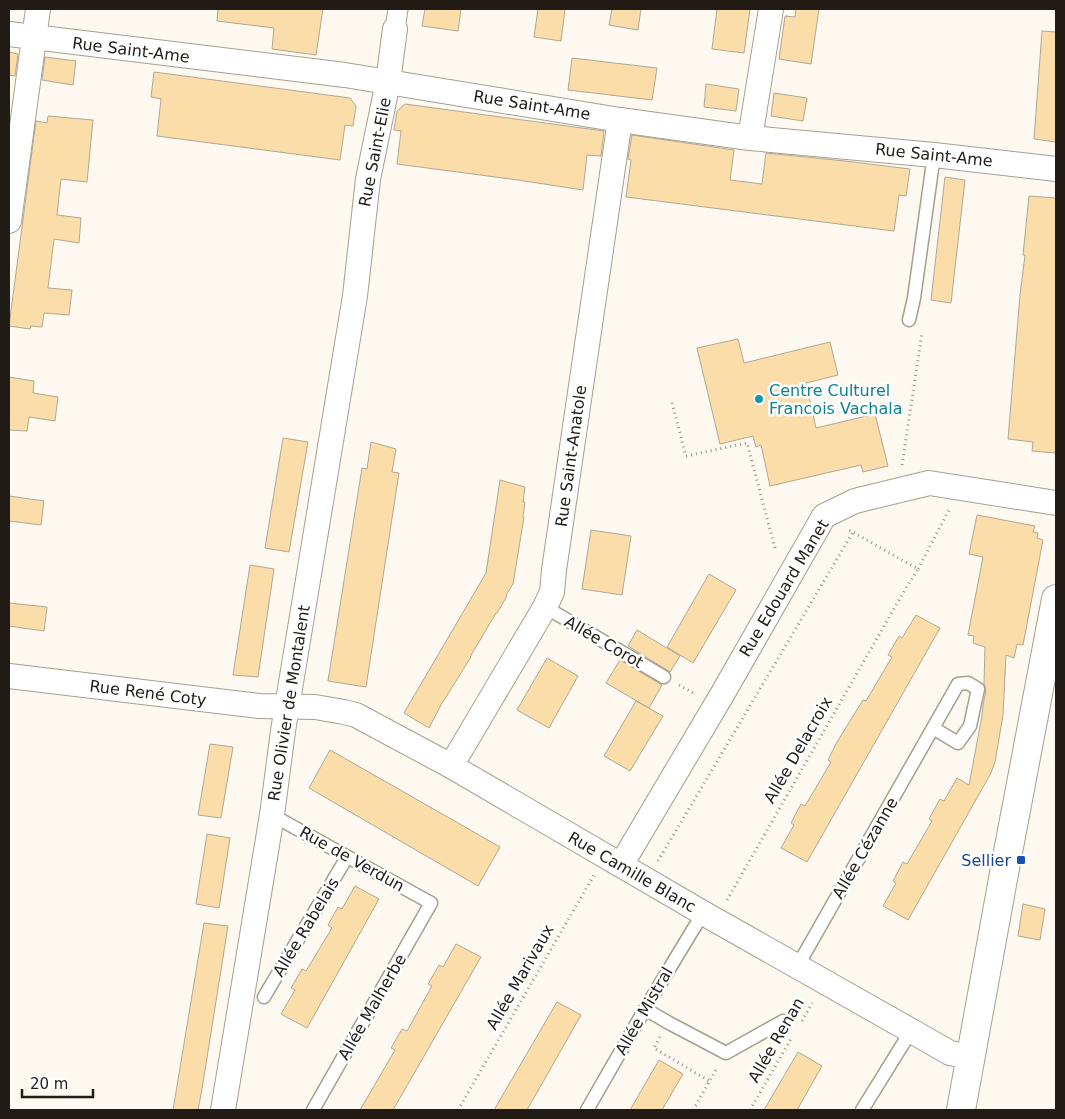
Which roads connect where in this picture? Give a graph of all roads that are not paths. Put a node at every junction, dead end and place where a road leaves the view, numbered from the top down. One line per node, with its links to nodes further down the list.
1 (38, 9): 5 (street)
2 (771, 9): 8 (street)
3 (397, 19): 6 (street, Rue Saint-Elie)
4 (9, 34): 5 (street, Rue Saint-Ame)
5 (34, 38): 6 (street, Rue Saint-Ame); 11 (street)
6 (388, 82): 7 (street, Rue Saint-Ame); 12 (street, Rue Saint-Elie)
7 (620, 120): 8 (street, Rue Saint-Ame); 16 (street, Rue Saint-Anatole)
8 (750, 138): 9 (street, Rue Saint-Ame)
9 (934, 155): 10 (street, Rue Saint-Ame); 13 (lane)
10 (1056, 169)
11 (9, 221)
12 (355, 296): 20 (street, Rue Olivier de Montalent)
13 (909, 320)
14 (1056, 503): 25 (street, Rue Edouard Manet)
15 (1056, 599): 17 (street)
16 (545, 607): 19 (lane, Allée Corot); 22 (street, Rue Saint-Anatole)
17 (1050, 663): 33 (street)
18 (9, 676): 20 (street, Rue René Coty)
19 (664, 677)
20 (288, 707): 22 (street, Rue Camille Blanc); 23 (street, Rue Olivier de Montalent)
21 (933, 728): 21 (lane, Allée Cézanne); 28 (lane, Allée Cézanne)
22 (451, 766): 25 (street, Rue Camille Blanc)
23 (272, 815): 24 (lane, Rue de Verdun); 34 (street, Rue Olivier de Montalent)
24 (347, 857): 26 (lane, Rue de Verdun); 29 (lane, Allée Rabelais)
25 (614, 861): 27 (street, Rue Camille Blanc)
26 (431, 903): 35 (lane, Allée Malherbe)
27 (709, 917): 28 (street, Rue Camille Blanc); 30 (lane, Allée Mistral)
28 (797, 967): 32 (street, Rue Camille Blanc)
29 (264, 998)
30 (645, 1009): 31 (lane); 36 (lane, Allée Mistral)
31 (783, 1021)
32 (911, 1031): 33 (street, Rue Camille Blanc); 37 (lane)
33 (970, 1057): 38 (street)
34 (223, 1110)
35 (313, 1110)
36 (587, 1110)
37 (862, 1110)
38 (961, 1110)

